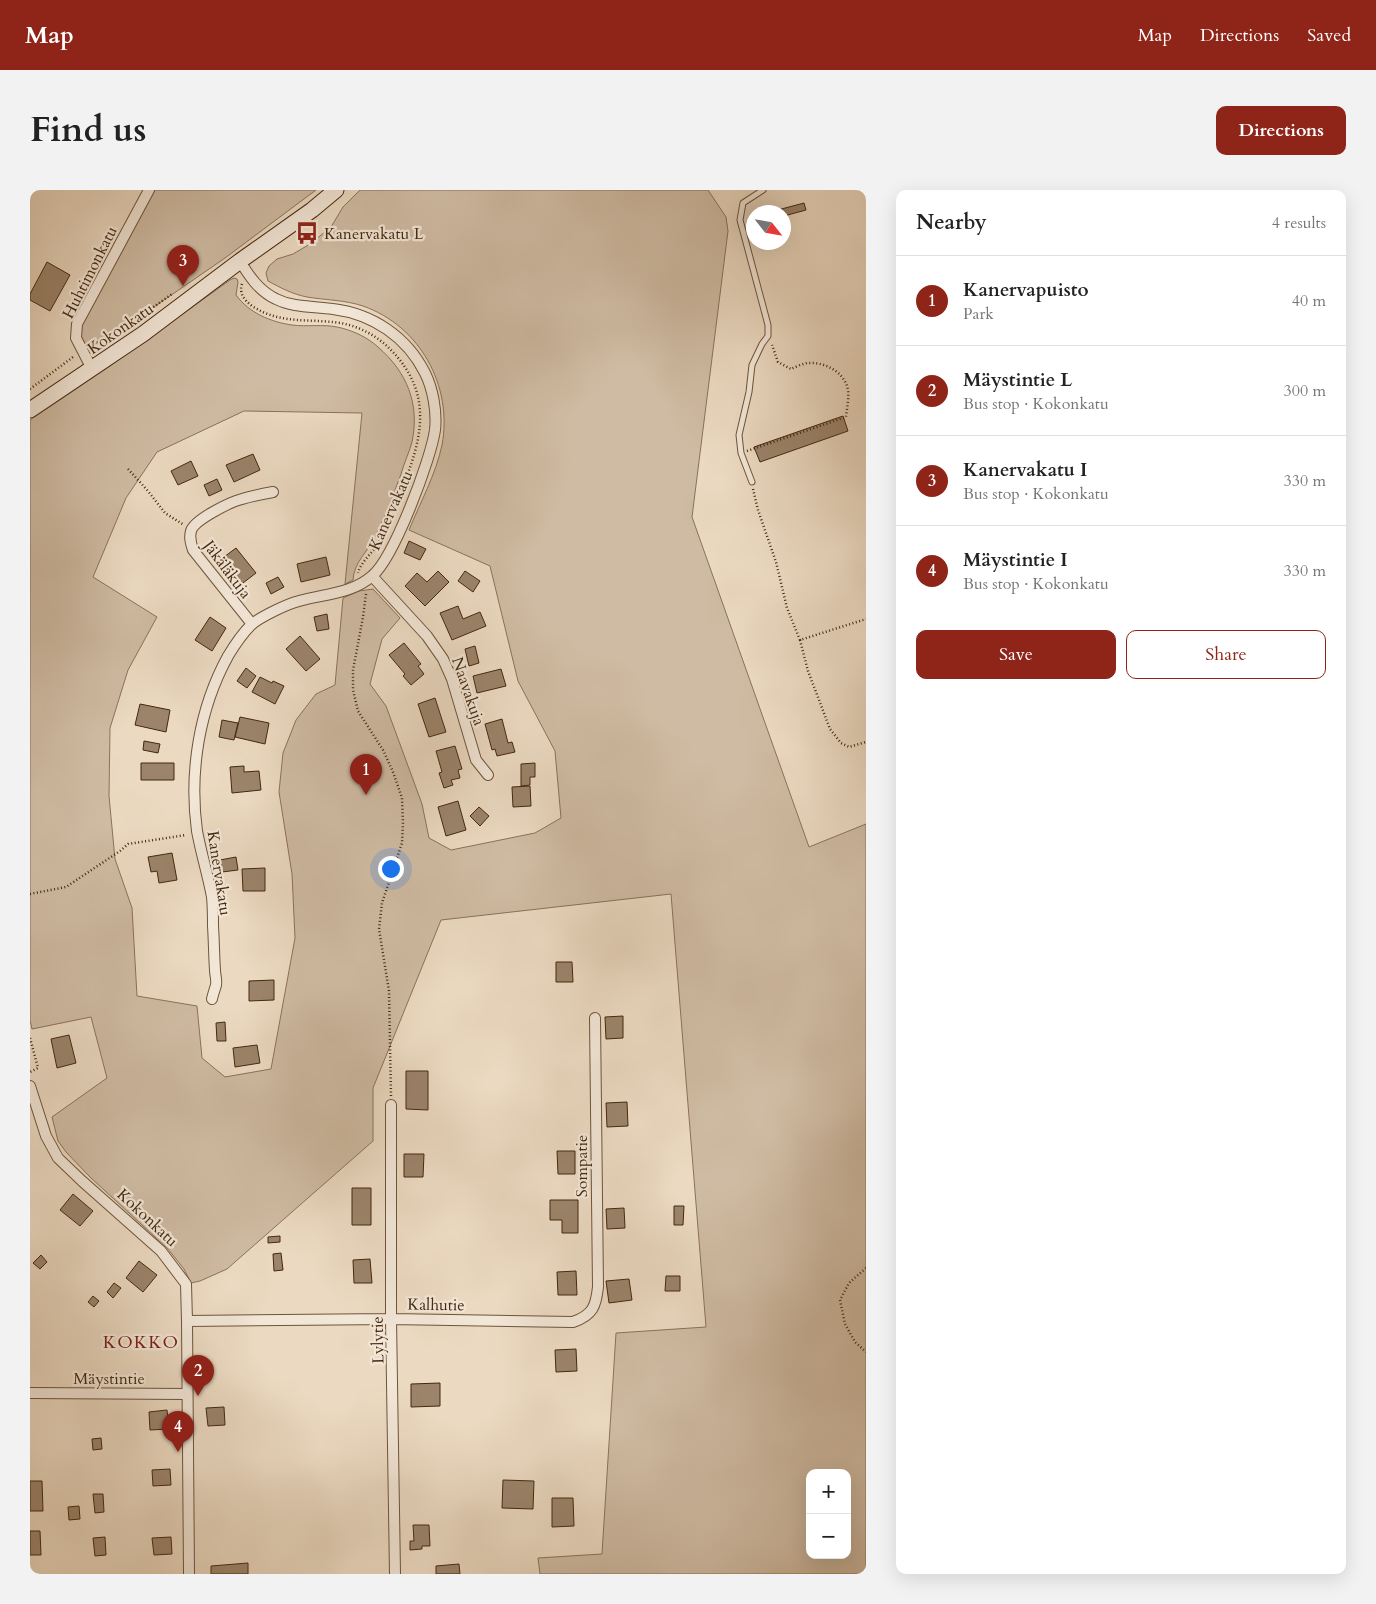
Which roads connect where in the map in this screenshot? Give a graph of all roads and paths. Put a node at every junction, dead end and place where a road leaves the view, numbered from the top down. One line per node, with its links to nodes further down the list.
1 (149, 190): 8 (street, Huhtimonkatu)
2 (336, 190): 4 (street, Kokonkatu)
3 (763, 190): 7 (lane)
4 (240, 261): 5 (street, Kanervakatu); 9 (street, Kokonkatu)
5 (250, 277): 17 (street, Kanervakatu); 18 (path)
6 (176, 291): 8 (path)
7 (768, 336): 12 (lane); 12 (path)
8 (82, 351): 9 (street, Huhtimonkatu); 10 (path)
9 (92, 368): 11 (street, Kokonkatu)
10 (30, 389)
11 (30, 410)
12 (741, 453): 14 (lane)
13 (128, 469): 16 (path)
14 (752, 482): 21 (path)
15 (272, 492): 16 (street, Jäkäläkuja)
16 (191, 530): 20 (street, Jäkäläkuja)
17 (372, 576): 18 (street, Kanervakatu); 23 (street, Naavakuja)
18 (361, 583): 20 (street, Kanervakatu); 31 (path)
19 (866, 619): 21 (path)
20 (252, 624): 24 (street, Kanervakatu)
21 (800, 640): 22 (path)
22 (866, 742)
23 (488, 775)
24 (198, 834): 25 (path); 26 (street, Kanervakatu)
25 (30, 894)
26 (212, 999)
27 (595, 1018): 33 (street, Sompatie)
28 (30, 1038): 29 (path)
29 (30, 1072)
30 (30, 1086): 35 (street, Kokonkatu)
31 (391, 1105): 34 (street, Lylytie)
32 (866, 1268): 36 (path)
33 (590, 1312): 34 (street, Kalhutie)
34 (391, 1318): 35 (street, Kalhutie); 40 (street, Lylytie)
35 (187, 1321): 38 (street, Kokonkatu)
36 (866, 1352)
37 (30, 1393): 38 (street, Mäystintie)
38 (187, 1394): 39 (street, Kokonkatu)
39 (189, 1574)
40 (395, 1574)

